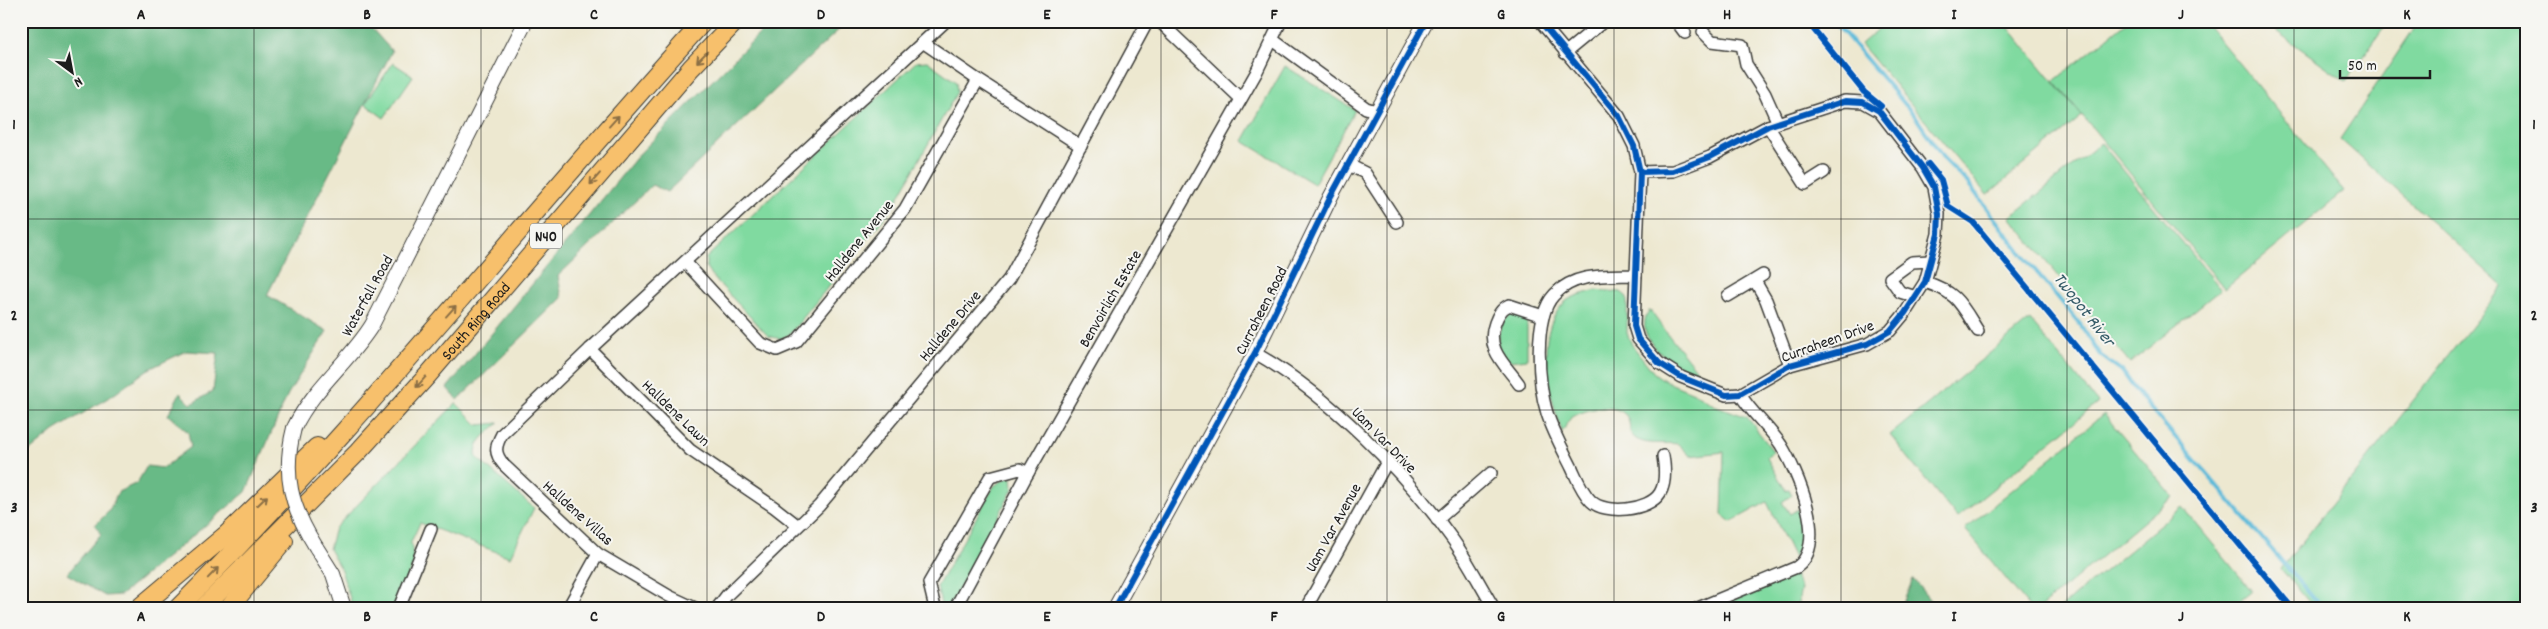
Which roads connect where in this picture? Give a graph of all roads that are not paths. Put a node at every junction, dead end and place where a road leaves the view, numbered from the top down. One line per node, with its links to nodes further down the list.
1 (526, 21): 53 (street, Waterfall Road, bridge)
2 (704, 21): 34 (highway, South Ring Road / N40, one-way to 2)
3 (736, 21): 40 (highway, South Ring Road / N40, one-way to 40)
4 (946, 21): 15 (street)
5 (1148, 21): 21 (street, Halldene Drive)
6 (1160, 21): 18 (street)
7 (1281, 21): 14 (street, Benvoirlich Estate)
8 (1426, 21): 19 (street, Curraheen Road)
9 (1540, 21): 16 (street)
10 (1604, 21): 16 (street)
11 (1676, 21): 13 (street)
12 (1703, 32): 20 (street)
13 (1685, 33)
14 (1273, 40): 18 (street, Benvoirlich Estate); 19 (street)
15 (924, 43): 17 (street); 27 (street)
16 (1565, 52): 23 (street)
17 (978, 80): 21 (street); 27 (street, Halldene Avenue)
18 (1240, 98): 43 (street, Benvoirlich Estate)
19 (1376, 111): 22 (street, Curraheen Road)
20 (1773, 124): 23 (street, Curraheen Drive); 24 (street); 26 (street, Curraheen Drive)
21 (1081, 146): 46 (street, Halldene Drive)
22 (1349, 165): 25 (street); 36 (street, Curraheen Road)
23 (1640, 172): 28 (street)
24 (1824, 172)
25 (1397, 222)
26 (1930, 261): 29 (street, Curraheen Drive); 31 (street)
27 (686, 263): 35 (street)
28 (1636, 275): 32 (street); 39 (street)
29 (1925, 282): 31 (street, Curraheen Drive); 33 (street)
30 (1728, 296): 37 (street, Curraheen Drive)
31 (1916, 296): 37 (street, Curraheen Drive)
32 (1543, 316): 38 (street); 41 (street)
33 (1978, 331)
34 (419, 347): 49 (highway, one-way to 34); 50 (highway, South Ring Road / N40, one-way to 34)
35 (590, 349): 46 (street, Halldene Lawn); 48 (street, Halldene Villas)
36 (1255, 352): 42 (street, Uam Var Drive); 60 (street, Curraheen Road)
37 (1790, 365): 39 (street, Curraheen Drive)
38 (1519, 384)
39 (1740, 394): 63 (street)
40 (358, 452): 51 (highway, South Ring Road / N40); 52 (highway)
41 (1663, 456)
42 (1387, 462): 45 (street, Uam Var Drive); 61 (street, Uam Var Avenue)
43 (1028, 473): 58 (street); 59 (street, Benvoirlich Estate)
44 (1491, 473): 45 (street)
45 (1437, 520): 62 (street, Uam Var Drive)
46 (797, 525): 57 (street, Halldene Drive)
47 (432, 529): 54 (street)
48 (598, 554): 55 (street); 56 (street, Halldene Villas)
49 (138, 608)
50 (178, 608)
51 (203, 608)
52 (229, 608)
53 (344, 608)
54 (400, 608)
55 (568, 608)
56 (695, 608)
57 (717, 608)
58 (935, 608)
59 (955, 608)
60 (1115, 608)
61 (1306, 608)
62 (1494, 608)
63 (1698, 608)

